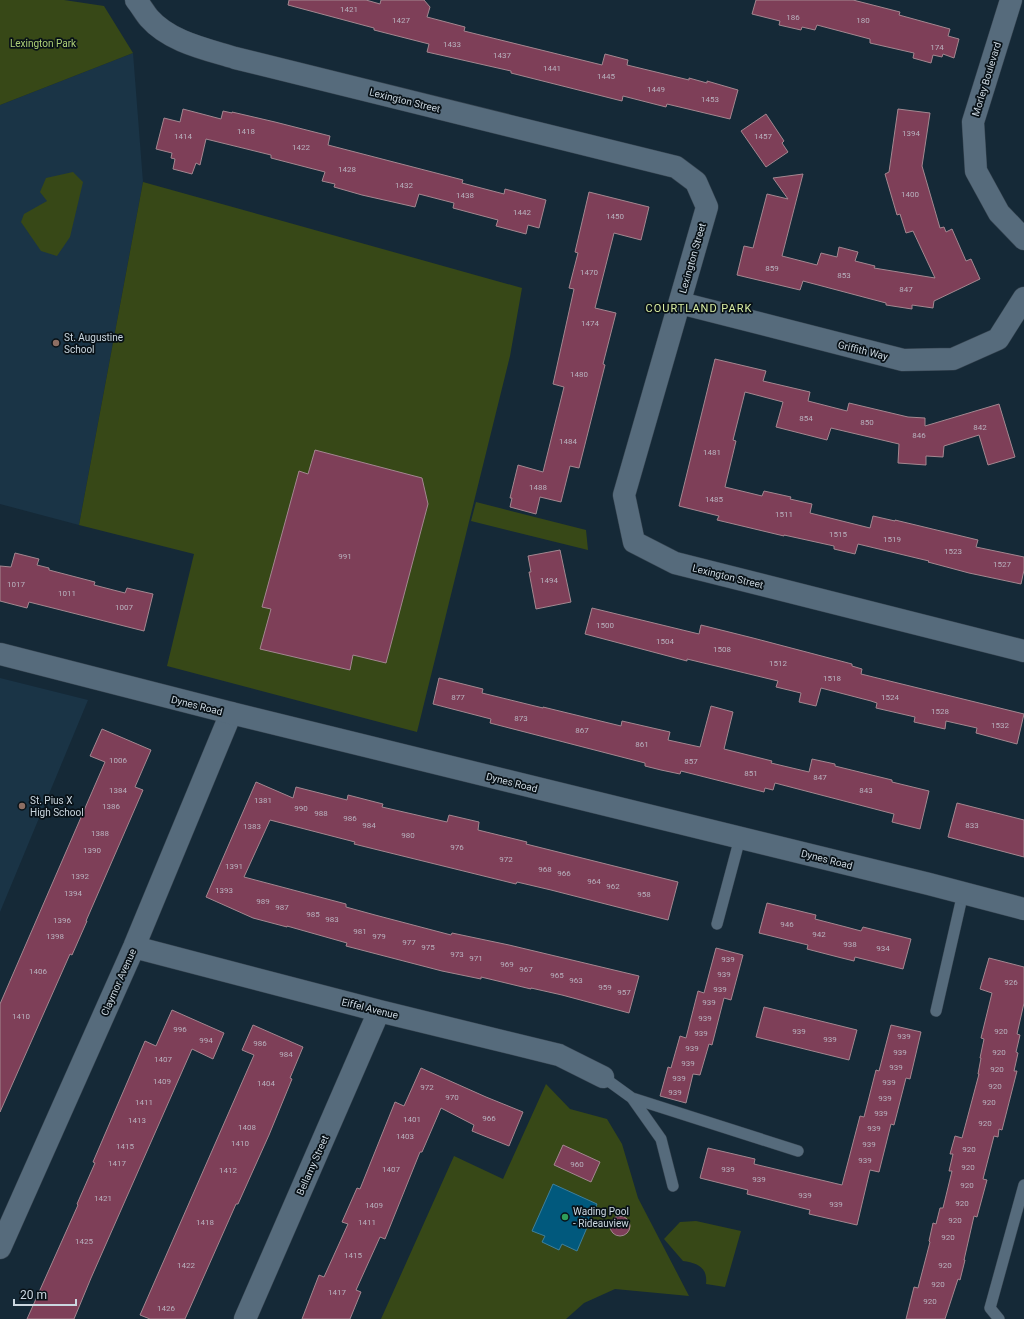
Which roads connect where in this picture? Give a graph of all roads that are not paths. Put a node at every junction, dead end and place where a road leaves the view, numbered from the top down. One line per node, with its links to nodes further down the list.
1 (136, 0): 5 (street, Lexington Street)
2 (1011, 0): 3 (street, Morley Boulevard)
3 (1024, 239)
4 (1024, 298): 5 (street, Griffith Way)
5 (680, 303): 6 (street, Lexington Street)
6 (1024, 651)
7 (0, 654): 8 (street, Dynes Road)
8 (231, 713): 9 (street, Dynes Road); 13 (street, Claymor Avenue)
9 (740, 838): 10 (street, Dynes Road); 12 (lane)
10 (963, 893): 11 (street, Dynes Road); 15 (lane)
11 (1024, 909)
12 (717, 924)
13 (134, 947): 14 (street, Eiffel Avenue); 21 (street, Claymor Avenue)
14 (379, 1011): 16 (street, Eiffel Avenue); 22 (street, Bellamy Street)
15 (936, 1011)
16 (603, 1078): 17 (lane)
17 (632, 1098): 18 (lane); 20 (lane)
18 (798, 1150)
19 (1024, 1185): 23 (lane)
20 (673, 1186)
21 (0, 1248)
22 (245, 1319)
23 (999, 1319)

